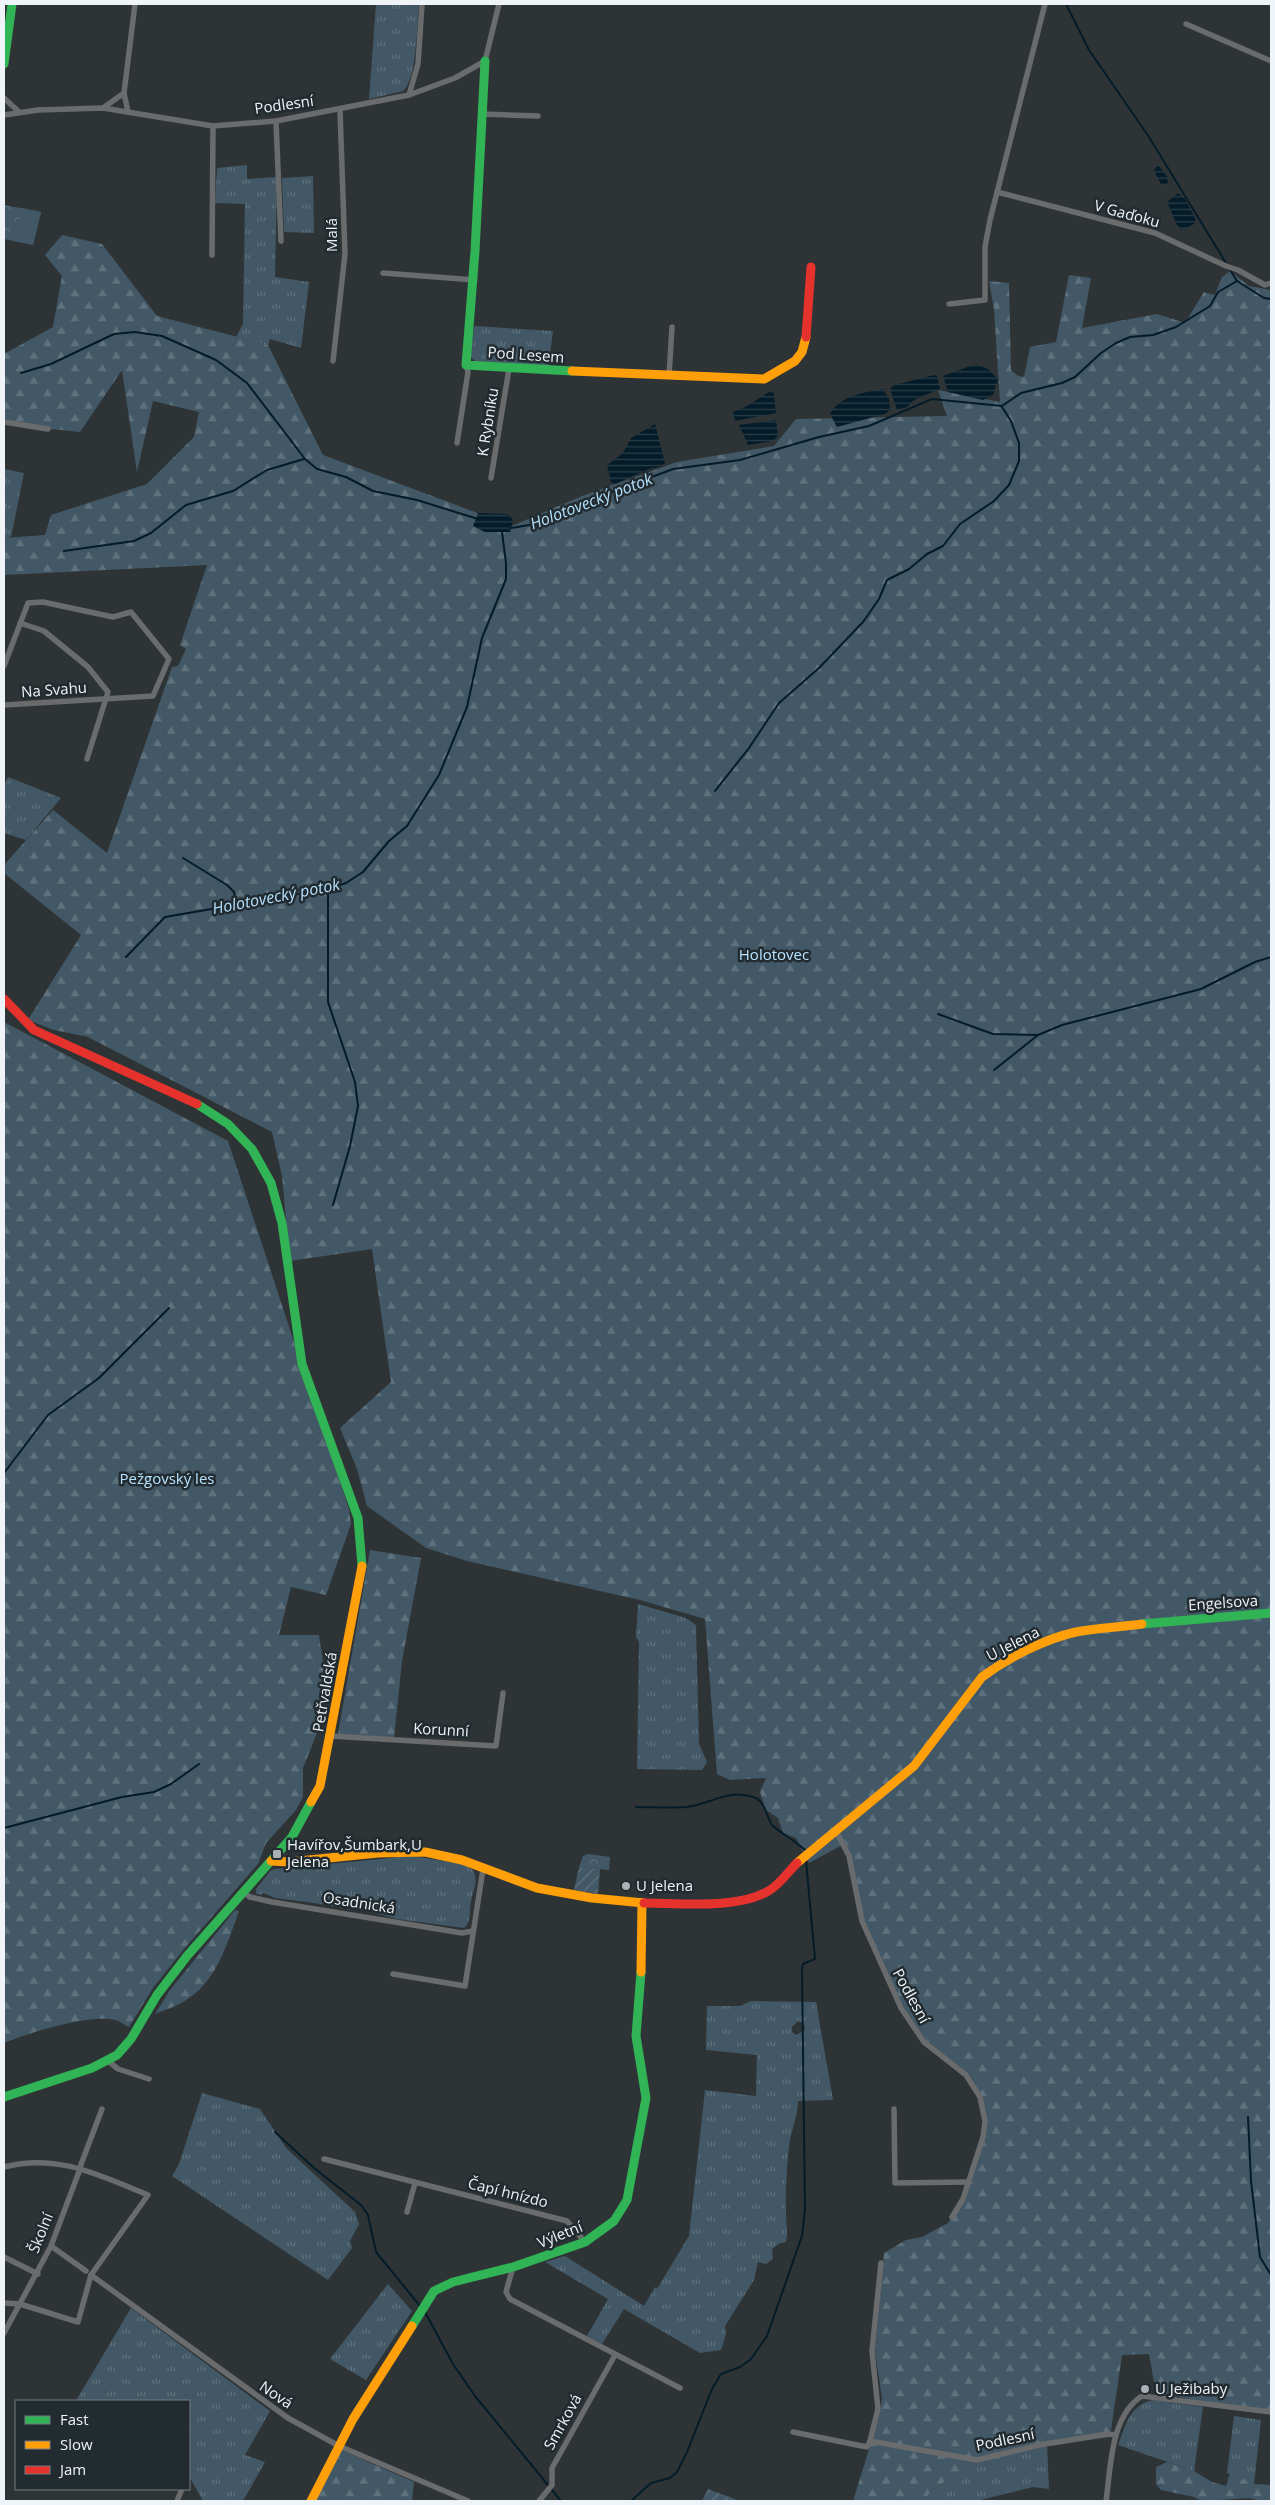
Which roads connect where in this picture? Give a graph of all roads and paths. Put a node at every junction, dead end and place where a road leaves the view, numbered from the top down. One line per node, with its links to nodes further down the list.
1 (12, 4): 9 (street)
2 (135, 4): 10 (street)
3 (422, 4): 11 (street)
4 (499, 4): 8 (street)
5 (1045, 4): 22 (street)
6 (1186, 24): 7 (street)
7 (1271, 60)
8 (485, 61): 11 (street, Podlesní); 17 (street, Pod Lesem)
9 (4, 64)
10 (124, 93): 13 (street); 16 (street)
11 (409, 95): 14 (street, Podlesní)
12 (4, 98): 15 (street)
13 (103, 108): 15 (street, Podlesní); 16 (street, Podlesní)
14 (340, 110): 20 (street, Podlesní); 31 (street, Malá)
15 (20, 112): 18 (street, Podlesní)
16 (128, 112): 21 (street, Podlesní)
17 (481, 114): 19 (street); 27 (street, Pod Lesem)
18 (4, 115)
19 (538, 116)
20 (276, 121): 21 (street, Podlesní); 23 (street)
21 (213, 126): 24 (street)
22 (997, 192): 28 (street, V Gaďoku); 29 (street)
23 (281, 241)
24 (212, 255)
25 (811, 267): 34 (street, Pod Lesem)
26 (383, 273): 27 (street)
27 (475, 280): 32 (street, Pod Lesem)
28 (1271, 283)
29 (950, 304)
30 (672, 327): 34 (street)
31 (333, 360)
32 (466, 365): 33 (street, Pod Lesem); 37 (street)
33 (509, 369): 34 (street, Pod Lesem); 38 (street, K Rybníku)
34 (669, 376)
35 (4, 422): 36 (street)
36 (48, 429)
37 (457, 443)
38 (491, 478)
39 (20, 623): 40 (street, Na Svahu); 41 (street, Na Svahu); 41 (street, Na Svahu)
40 (4, 666)
41 (105, 699): 42 (street, Na Svahu); 43 (street, Na Svahu)
42 (4, 705)
43 (87, 760)
44 (4, 999): 45 (street)
45 (14, 1009): 46 (street); 50 (street, Petřvaldská)
46 (4, 1010)
47 (1271, 1613): 48 (street, Engelsova)
48 (1176, 1620): 51 (street, U Jelena)
49 (503, 1693): 50 (street, Korunní)
50 (331, 1736): 52 (street, Petřvaldská)
51 (836, 1831): 55 (street, U Jelena); 66 (street, Podlesní)
52 (272, 1861): 53 (street, U Jelena); 54 (street, Petřvaldská)
53 (483, 1868): 55 (street, U Jelena); 56 (street)
54 (243, 1892): 56 (street, Osadnická); 58 (street, Petřvaldská)
55 (642, 1903): 70 (street, Výletní)
56 (474, 1931): 57 (street)
57 (393, 1974)
58 (107, 2060): 59 (street); 60 (street, Petřvaldská)
59 (148, 2079)
60 (4, 2097)
61 (102, 2109): 65 (street, Školní)
62 (894, 2109): 66 (street)
63 (324, 2159): 67 (street, Čapí hnízdo)
64 (4, 2167): 65 (street)
65 (80, 2168): 71 (street, Školní); 75 (street)
66 (967, 2182): 69 (street, Podlesní)
67 (415, 2183): 68 (street); 70 (street, Čapí hnízdo)
68 (407, 2212)
69 (952, 2217)
70 (586, 2242): 74 (street, Výletní)
71 (50, 2246): 75 (street, Nová); 76 (street, Školní)
72 (4, 2256): 76 (street)
73 (881, 2263): 85 (street)
74 (513, 2267): 80 (street); 86 (street, Výletní)
75 (89, 2273): 78 (street); 86 (street, Nová)
76 (38, 2274): 78 (street, Školní)
77 (4, 2303): 78 (street)
78 (20, 2304): 79 (street, Školní)
79 (4, 2333)
80 (615, 2355): 81 (street); 89 (street, Smrková)
81 (680, 2388)
82 (1271, 2412): 84 (street)
83 (794, 2432): 85 (street, Podlesní)
84 (1116, 2435): 85 (street, Podlesní); 90 (street)
85 (870, 2441)
86 (339, 2446): 87 (street, Výletní); 88 (street, Nová)
87 (311, 2501)
88 (468, 2501)
89 (539, 2501)
90 (1106, 2501)

